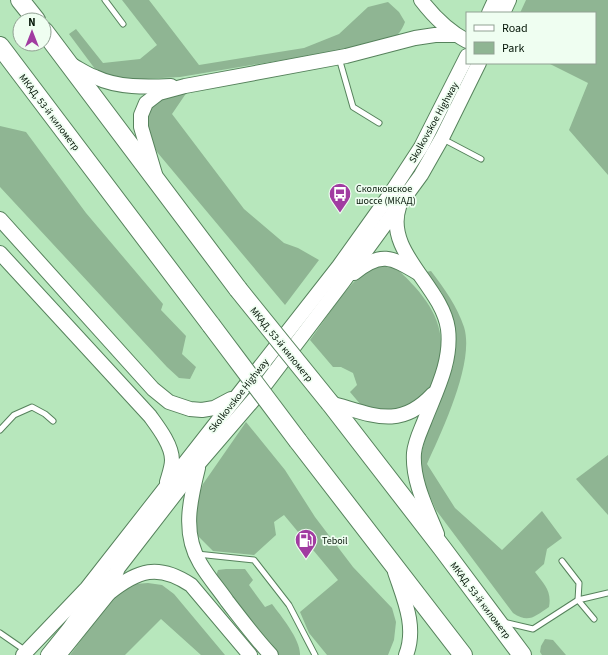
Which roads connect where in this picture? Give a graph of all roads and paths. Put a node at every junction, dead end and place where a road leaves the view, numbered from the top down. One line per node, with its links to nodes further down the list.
1 (105, 0): 9 (lane)
2 (421, 0): 10 (main road)
3 (495, 0): 7 (main road)
4 (509, 0): 8 (main road)
5 (24, 1): 6 (highway)
6 (31, 12)
7 (489, 12)
8 (503, 12)
9 (123, 24)
10 (461, 38): 13 (main road)
11 (52, 42): 15 (highway, МКАД, 53-й километр)
12 (0, 46): 36 (highway, МКАД, 53-й километр, bridge)
13 (338, 57): 17 (main road); 18 (lane)
14 (466, 58): 28 (main road, Skolkovskoe Highway)
15 (68, 63): 17 (main road); 21 (highway, МКАД, 53-й километр)
16 (479, 64): 19 (main road, Skolkovskoe Highway)
17 (185, 86): 21 (main road)
18 (379, 123)
19 (442, 138): 20 (lane); 22 (main road, Skolkovskoe Highway)
20 (482, 159)
21 (158, 184): 29 (highway, МКАД, 53-й километр, bridge)
22 (400, 204): 25 (main road); 26 (main road, Skolkovskoe Highway)
23 (0, 219): 28 (main road)
24 (0, 253): 33 (main road)
25 (418, 273): 26 (main road); 27 (main road)
26 (343, 282): 32 (main road, Skolkovskoe Highway)
27 (436, 391): 29 (main road); 34 (main road)
28 (237, 396): 33 (main road, Skolkovskoe Highway)
29 (330, 403): 34 (highway, МКАД, 53-й километр)
30 (53, 421): 31 (lane)
31 (0, 430)
32 (200, 462): 35 (main road); 38 (main road, Skolkovskoe Highway)
33 (167, 485): 45 (main road, Skolkovskoe Highway)
34 (442, 548): 43 (highway, МКАД, 53-й километр)
35 (196, 554): 49 (main road); 50 (lane)
36 (391, 560): 51 (main road); 52 (highway, МКАД, 53-й километр)
37 (562, 560): 41 (lane)
38 (118, 568): 39 (main road, Skolkovskoe Highway); 46 (main road)
39 (108, 594): 47 (main road, Skolkovskoe Highway); 48 (main road)
40 (608, 594): 41 (lane)
41 (578, 600): 42 (lane); 43 (lane)
42 (594, 619)
43 (496, 620): 53 (highway, МКАД, 53-й километр)
44 (0, 633): 45 (lane)
45 (29, 654)
46 (48, 655)
47 (59, 655)
48 (250, 655)
49 (272, 655)
50 (315, 655)
51 (406, 655)
52 (463, 655)
53 (522, 655)

